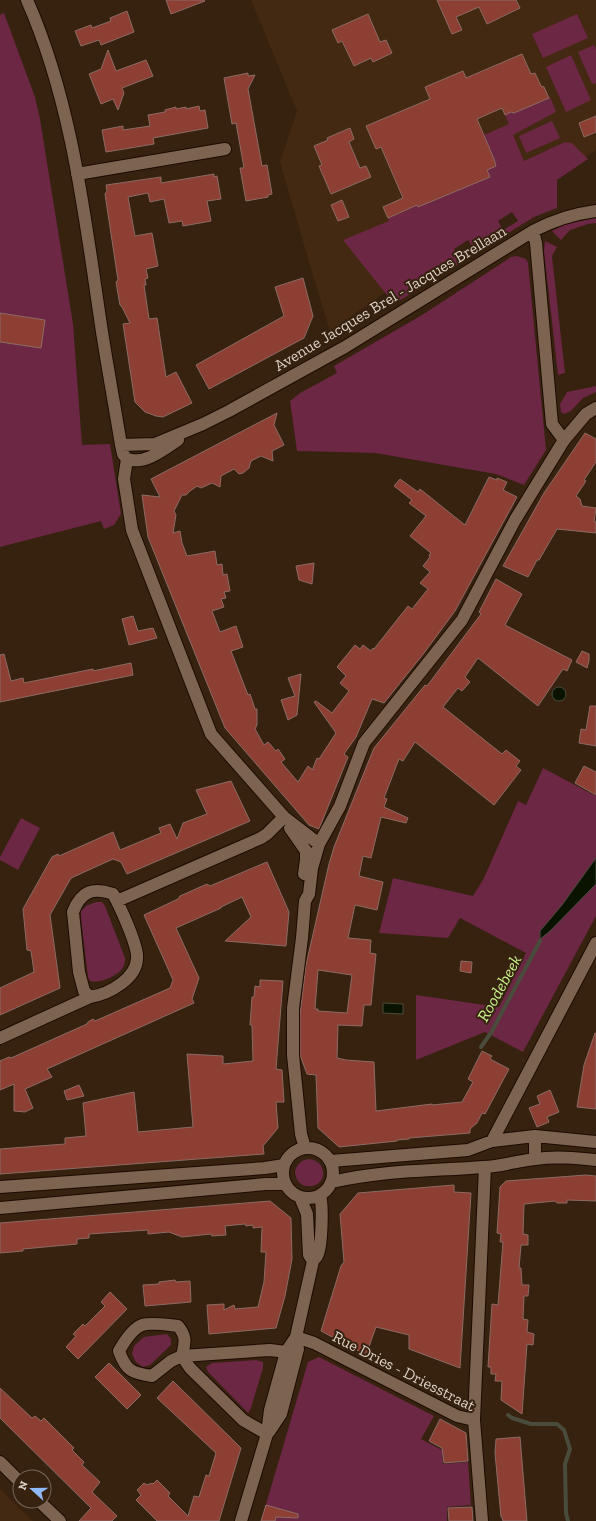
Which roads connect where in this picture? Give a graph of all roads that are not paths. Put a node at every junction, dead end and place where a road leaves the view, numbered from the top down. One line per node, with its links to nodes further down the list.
1 (27, 0): 3 (street)
2 (225, 149): 3 (street)
3 (77, 174): 9 (street)
4 (596, 211): 5 (street, Avenue Jacques Brel - Jacques Brellaan)
5 (533, 231): 7 (street, Avenue Jacques Brel - Jacques Brellaan); 8 (street)
6 (596, 408): 8 (street)
7 (203, 424): 9 (street, Avenue Jacques Brel - Jacques Brellaan); 10 (street, Avenue Jacques Brel - Jacques Brellaan)
8 (564, 440): 12 (street)
9 (121, 445): 10 (street)
10 (127, 459): 11 (street)
11 (284, 817): 12 (street); 13 (street); 14 (street)
12 (319, 844): 14 (street)
13 (117, 901): 16 (street); 16 (street)
14 (305, 901): 21 (street)
15 (596, 942): 19 (street)
16 (90, 997): 17 (street)
17 (0, 1038)
18 (535, 1136): 19 (street); 20 (street); 22 (street)
19 (492, 1141): 24 (street)
20 (596, 1142)
21 (306, 1148): 24 (street); 25 (street)
22 (535, 1159): 23 (street); 26 (street)
23 (596, 1160)
24 (331, 1162): 27 (street)
25 (284, 1165): 28 (street); 29 (street)
26 (485, 1167): 27 (street); 37 (street)
27 (332, 1182): 30 (street)
28 (285, 1184): 31 (street); 32 (street)
29 (0, 1187)
30 (320, 1195): 31 (street); 33 (street)
31 (300, 1197): 33 (street)
32 (0, 1208)
33 (313, 1261): 34 (street)
34 (296, 1337): 35 (street); 37 (street, Rue Dries - Driesstraat); 38 (street)
35 (286, 1352): 36 (street); 38 (street)
36 (182, 1356): 36 (street); 38 (street)
37 (474, 1420): 44 (street, Rue Dries - Driesstraat)
38 (268, 1434): 43 (street)
39 (0, 1462): 40 (street)
40 (12, 1474)
41 (48, 1509): 42 (street)
42 (60, 1521)
43 (241, 1521)
44 (482, 1521)

